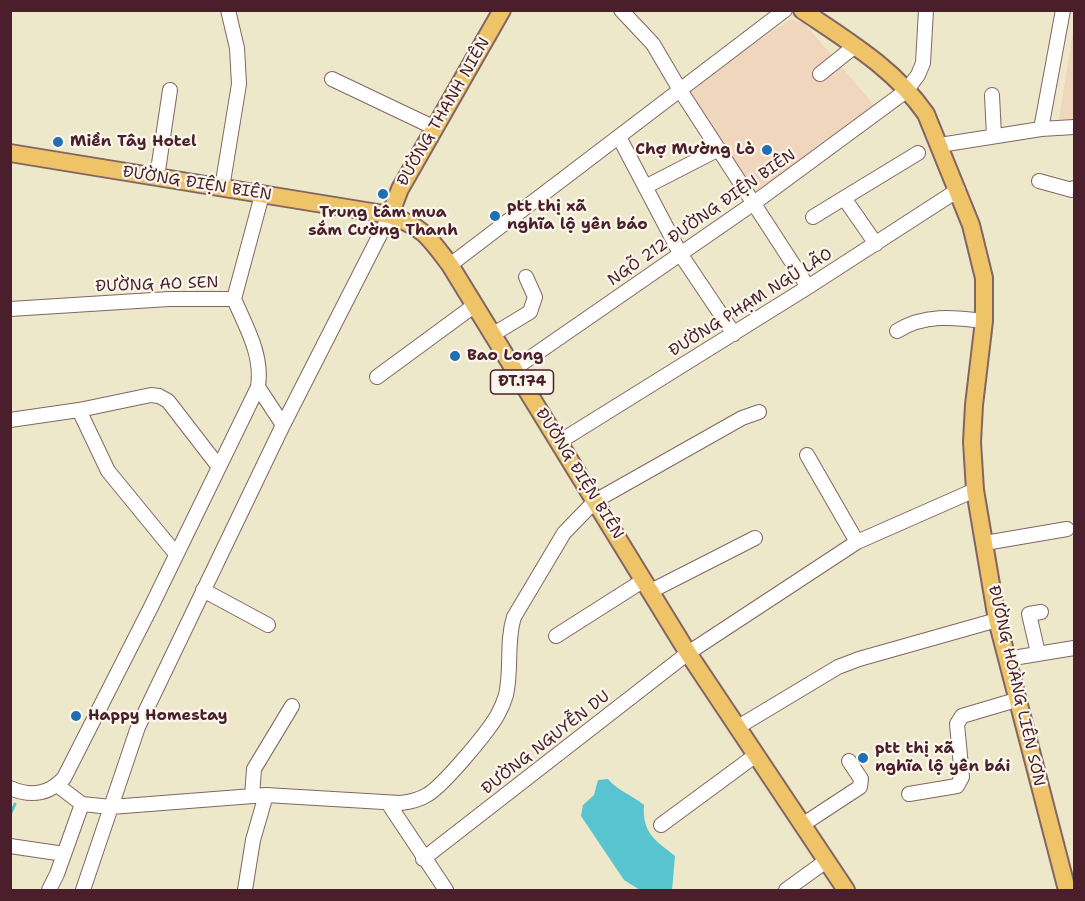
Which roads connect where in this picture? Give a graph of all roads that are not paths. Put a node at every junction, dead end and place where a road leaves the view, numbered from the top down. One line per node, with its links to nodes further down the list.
1 (228, 10): 27 (street)
2 (502, 10): 16 (main road, ĐƯỜNG THANH NIÊN)
3 (621, 10): 12 (street)
4 (785, 10): 12 (street)
5 (802, 10): 8 (main road, ĐƯỜNG HOÀNG LIÊN SƠN)
6 (926, 10): 13 (street)
7 (1063, 10): 17 (street)
8 (855, 46): 9 (street); 13 (main road, ĐƯỜNG HOÀNG LIÊN SƠN)
9 (820, 74)
10 (332, 79): 16 (street)
11 (170, 90): 24 (street)
12 (680, 90): 19 (street); 21 (street)
13 (906, 91): 20 (main road, ĐƯỜNG HOÀNG LIÊN SƠN); 32 (street, NGÕ 212 ĐƯỜNG ĐIỆN BIÊN)
14 (992, 95): 18 (street)
15 (1074, 127): 17 (street)
16 (435, 128): 33 (main road, ĐƯỜNG THANH NIÊN)
17 (1041, 129): 18 (street)
18 (994, 135): 20 (street)
19 (619, 136): 26 (street); 37 (street)
20 (940, 145): 29 (main road, ĐƯỜNG HOÀNG LIÊN SƠN)
21 (718, 149): 26 (street); 32 (street)
22 (10, 153): 24 (main road, ĐƯỜNG ĐIỆN BIÊN / ĐT.174)
23 (918, 153): 31 (street)
24 (157, 177): 27 (main road, ĐƯỜNG ĐIỆN BIÊN / ĐT.174)
25 (1038, 181): 28 (street)
26 (645, 187): 36 (street)
27 (222, 188): 30 (main road, ĐƯỜNG ĐIỆN BIÊN / ĐT.174)
28 (1074, 188)
29 (958, 190): 35 (street, ĐƯỜNG PHẠM NGŨ LÃO); 43 (main road, ĐƯỜNG HOÀNG LIÊN SƠN)
30 (262, 195): 33 (main road, ĐƯỜNG ĐIỆN BIÊN / ĐT.174); 40 (street, ĐƯỜNG AO SEN)
31 (844, 198): 34 (street); 35 (street)
32 (754, 204): 36 (street, NGÕ 212 ĐƯỜNG ĐIỆN BIÊN); 39 (street)
33 (390, 215): 37 (main road, ĐƯỜNG ĐIỆN BIÊN / ĐT.174); 53 (street)
34 (813, 217)
35 (876, 244): 39 (street, ĐƯỜNG PHẠM NGŨ LÃO)
36 (681, 255): 45 (street); 47 (street, NGÕ 212 ĐƯỜNG ĐIỆN BIÊN)
37 (450, 265): 41 (main road, ĐƯỜNG ĐIỆN BIÊN / ĐT.174)
38 (526, 278): 46 (street)
39 (808, 287): 45 (street, ĐƯỜNG PHẠM NGŨ LÃO)
40 (234, 299): 42 (street, ĐƯỜNG AO SEN); 49 (street)
41 (475, 305): 46 (main road, ĐƯỜNG ĐIỆN BIÊN / ĐT.174); 48 (street)
42 (10, 309)
43 (984, 321): 44 (street); 57 (main road, ĐƯỜNG HOÀNG LIÊN SƠN)
44 (897, 331)
45 (734, 334): 54 (street, ĐƯỜNG PHẠM NGŨ LÃO)
46 (492, 335): 47 (main road, ĐƯỜNG ĐIỆN BIÊN / ĐT.174)
47 (514, 369): 54 (main road, ĐƯỜNG ĐIỆN BIÊN / ĐT.174)
48 (377, 377)
49 (258, 387): 53 (street); 56 (street)
50 (79, 410): 52 (street); 56 (street); 63 (street)
51 (759, 412): 58 (street)
52 (10, 420)
53 (283, 425): 65 (street)
54 (559, 442): 58 (main road, ĐƯỜNG ĐIỆN BIÊN / ĐT.174)
55 (807, 455): 61 (street)
56 (219, 467): 63 (street)
57 (975, 490): 61 (street, ĐƯỜNG NGUYỄN DU); 62 (main road, ĐƯỜNG HOÀNG LIÊN SƠN)
58 (595, 501): 64 (main road, ĐƯỜNG ĐIỆN BIÊN / ĐT.174); 83 (street)
59 (1067, 529): 62 (street)
60 (755, 538): 64 (street)
61 (857, 542): 71 (street, ĐƯỜNG NGUYỄN DU)
62 (985, 543): 67 (main road, ĐƯỜNG HOÀNG LIÊN SƠN)
63 (176, 554): 79 (street)
64 (647, 586): 69 (street); 71 (main road, ĐƯỜNG ĐIỆN BIÊN / ĐT.174)
65 (203, 590): 68 (street); 85 (street)
66 (1041, 612): 72 (street)
67 (997, 620): 73 (main road, ĐƯỜNG HOÀNG LIÊN SƠN); 76 (street)
68 (268, 625)
69 (556, 636)
70 (1074, 648): 72 (street)
71 (688, 652): 76 (main road, ĐƯỜNG ĐIỆN BIÊN / ĐT.174); 90 (street, ĐƯỜNG NGUYỄN DU)
72 (1038, 653): 73 (street)
73 (1007, 659): 74 (main road, ĐƯỜNG HOÀNG LIÊN SƠN)
74 (1016, 700): 81 (street); 98 (main road, ĐƯỜNG HOÀNG LIÊN SƠN)
75 (292, 705): 82 (street)
76 (738, 727): 77 (main road, ĐƯỜNG ĐIỆN BIÊN / ĐT.174)
77 (756, 755): 86 (street); 87 (main road, ĐƯỜNG ĐIỆN BIÊN / ĐT.174)
78 (849, 761): 87 (street)
79 (57, 785): 80 (street); 84 (street)
80 (10, 788)
81 (909, 794)
82 (259, 795): 83 (street); 85 (street); 94 (street)
83 (388, 803): 90 (street)
84 (82, 804): 85 (street); 89 (street)
85 (111, 807): 93 (street)
86 (661, 825)
87 (802, 825): 91 (main road, ĐƯỜNG ĐIỆN BIÊN / ĐT.174)
88 (10, 846): 89 (street)
89 (64, 854): 92 (street)
90 (423, 859): 95 (street)
91 (826, 861): 96 (street); 97 (main road, ĐƯỜNG ĐIỆN BIÊN / ĐT.174)
92 (49, 891)
93 (83, 891)
94 (245, 891)
95 (446, 891)
96 (786, 891)
97 (846, 891)
98 (1068, 891)

